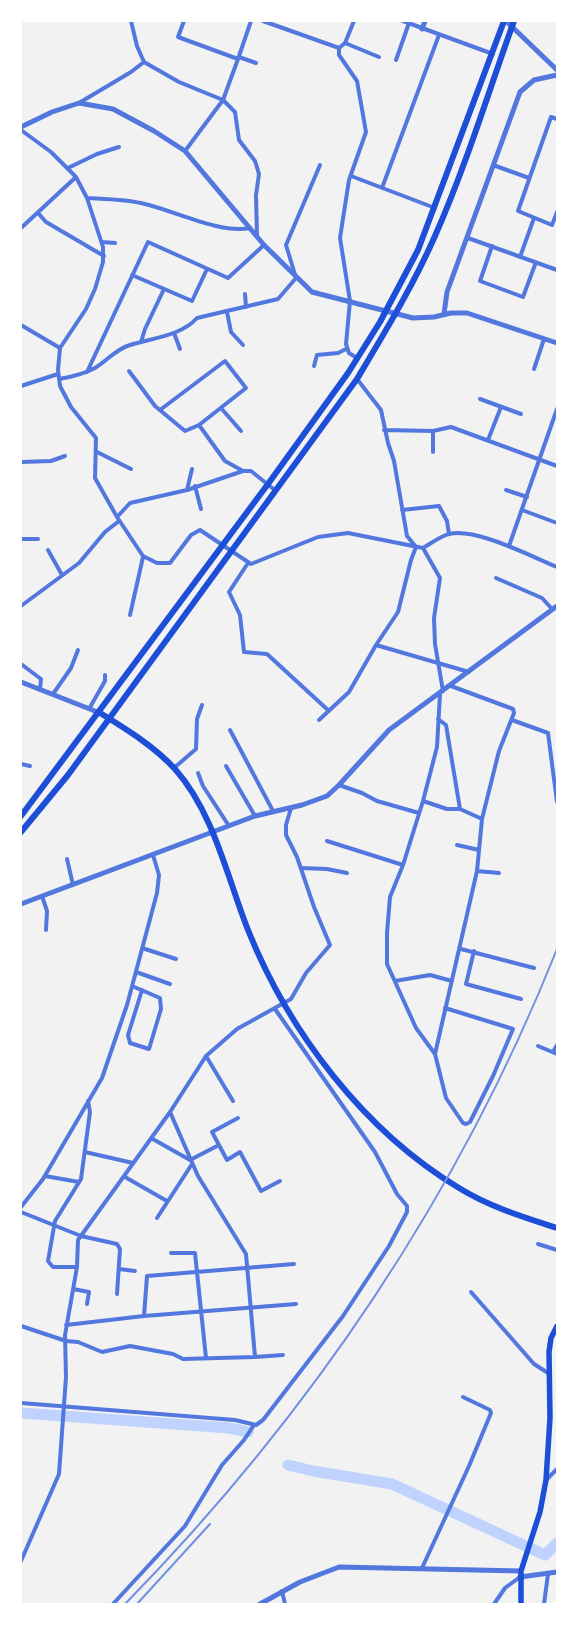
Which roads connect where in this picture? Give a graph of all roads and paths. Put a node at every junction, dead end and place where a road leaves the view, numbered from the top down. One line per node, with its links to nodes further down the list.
1 (131, 21): 18 (street)
2 (184, 21): 16 (street)
3 (251, 21): 16 (street)
4 (263, 21): 13 (street)
5 (354, 21): 12 (street)
6 (403, 21): 9 (street)
7 (424, 21): 10 (street)
8 (509, 22): 14 (main road); 20 (street); 61 (main road)
9 (409, 23): 10 (street); 17 (street)
10 (422, 29): 11 (street)
11 (438, 35): 14 (street); 34 (street)
12 (344, 43): 13 (street); 15 (street)
13 (339, 48): 31 (street)
14 (493, 54): 36 (main road)
15 (379, 57)
16 (238, 58): 19 (street); 22 (street)
17 (396, 60)
18 (144, 62): 22 (street); 23 (street)
19 (256, 63)
20 (557, 70)
21 (557, 75): 29 (street)
22 (223, 100): 27 (street); 42 (street)
23 (79, 103): 25 (street); 27 (street)
24 (557, 119): 33 (street)
25 (21, 129): 30 (street)
26 (119, 147): 30 (street)
27 (184, 151): 41 (street)
28 (320, 165): 54 (street)
29 (493, 165): 33 (street); 43 (street)
30 (68, 168): 32 (street)
31 (351, 176): 34 (street); 57 (street)
32 (76, 177): 35 (street); 37 (street)
33 (529, 178): 39 (street)
34 (382, 188): 36 (street)
35 (87, 198): 41 (street); 44 (street)
36 (435, 208): 59 (main road)
37 (38, 212): 40 (street); 48 (street)
38 (557, 212): 39 (street)
39 (534, 218): 49 (street)
40 (21, 228)
41 (250, 228): 42 (street)
42 (257, 236): 46 (street)
43 (468, 238): 47 (street); 62 (street)
44 (102, 242): 45 (street); 48 (street)
45 (115, 243)
46 (264, 245): 51 (street); 54 (street)
47 (492, 246): 49 (street); 50 (street)
48 (104, 256): 69 (street)
49 (520, 257): 50 (street)
50 (536, 262): 52 (street)
51 (207, 269): 53 (street); 55 (street)
52 (557, 270)
53 (132, 275): 55 (street); 76 (street)
54 (296, 278): 57 (street); 58 (street)
55 (164, 289): 66 (street)
56 (245, 294): 58 (street)
57 (350, 301): 59 (street); 71 (street)
58 (246, 307): 60 (street)
59 (387, 310): 61 (street); 72 (main road)
60 (227, 312): 64 (street); 68 (street)
61 (397, 313): 62 (street); 78 (main road)
62 (444, 314): 65 (street)
63 (21, 325): 69 (street)
64 (174, 333): 66 (street); 70 (street)
65 (544, 339): 67 (street); 74 (street)
66 (141, 342): 76 (street)
67 (557, 343)
68 (243, 345)
69 (60, 348): 77 (street)
70 (180, 349)
71 (346, 349): 72 (street); 73 (street)
72 (357, 358): 102 (main road)
73 (314, 366)
74 (534, 369)
75 (128, 371): 85 (street)
76 (87, 372): 79 (street)
77 (58, 374): 79 (street); 80 (street)
78 (356, 379): 89 (street); 106 (main road)
79 (59, 380): 93 (street)
80 (21, 386)
81 (480, 399): 82 (street)
82 (501, 407): 86 (street); 92 (street)
83 (221, 408): 85 (street); 88 (street); 90 (street)
84 (557, 409): 87 (street)
85 (160, 410): 88 (street)
86 (521, 414)
87 (555, 423): 96 (street)
88 (199, 425): 101 (street)
89 (384, 430): 91 (street); 109 (street)
90 (241, 431)
91 (433, 431): 92 (street); 94 (street)
92 (488, 440): 96 (street)
93 (97, 452): 99 (street); 111 (street)
94 (433, 452)
95 (65, 456): 97 (street)
96 (541, 459): 98 (street); 107 (street)
97 (21, 462)
98 (557, 466)
99 (130, 469)
100 (192, 469): 104 (street)
101 (243, 471): 102 (street); 103 (street)
102 (268, 484): 106 (street); 142 (main road)
103 (195, 486): 104 (street); 108 (street)
104 (187, 490): 111 (street)
105 (506, 490): 107 (street)
106 (276, 491): 143 (main road)
107 (527, 497): 110 (street)
108 (201, 509)
109 (402, 510): 113 (street); 117 (street)
110 (522, 510): 112 (street); 116 (street)
111 (118, 519): 120 (street); 123 (street)
112 (557, 523)
113 (449, 534): 116 (street); 118 (street)
114 (21, 539): 115 (street)
115 (38, 539)
116 (509, 546): 122 (street)
117 (416, 548): 118 (street); 121 (street); 128 (street)
118 (423, 548): 130 (street)
119 (48, 550): 123 (street)
120 (143, 556): 121 (street); 127 (street)
121 (248, 564): 141 (street)
122 (557, 568)
123 (62, 575): 125 (street)
124 (496, 578): 126 (street)
125 (21, 606)
126 (554, 607): 132 (street)
127 (130, 615)
128 (376, 646): 130 (street); 141 (street)
129 (78, 650): 138 (street)
130 (436, 662): 132 (street); 137 (street)
131 (21, 664): 136 (street)
132 (469, 672): 135 (street)
133 (105, 676): 140 (street)
134 (21, 682): 136 (street)
135 (451, 686): 137 (street); 146 (street)
136 (40, 690): 138 (street)
137 (442, 693): 144 (street); 153 (street)
138 (53, 694): 140 (street)
139 (202, 705): 151 (street)
140 (89, 709): 142 (street)
141 (329, 711): 145 (street)
142 (100, 713): 143 (main road); 160 (main road)
143 (110, 719): 151 (main road); 164 (main road)
144 (438, 719): 154 (street); 157 (street)
145 (319, 720)
146 (512, 720): 155 (street); 162 (street)
147 (230, 730): 158 (street)
148 (21, 764): 149 (street)
149 (30, 766)
150 (226, 766): 161 (street)
151 (174, 768): 165 (main road)
152 (198, 773): 163 (street)
153 (339, 785): 156 (street); 159 (street)
154 (423, 802): 157 (street); 159 (street)
155 (557, 802)
156 (290, 808): 158 (street); 172 (street)
157 (460, 809): 162 (street)
158 (273, 811): 161 (street)
159 (419, 814): 171 (street)
160 (21, 816)
161 (255, 816): 163 (street)
162 (482, 819): 168 (street)
163 (229, 826): 165 (street)
164 (21, 832)
165 (212, 832): 169 (street); 192 (main road)
166 (327, 841): 171 (street)
167 (457, 845): 168 (street)
168 (479, 850): 173 (street)
169 (153, 856): 176 (street); 180 (street)
170 (67, 859): 176 (street)
171 (403, 864): 186 (street)
172 (301, 868): 174 (street); 192 (street)
173 (477, 872): 175 (street); 181 (street)
174 (347, 873)
175 (499, 873)
176 (73, 885): 177 (street)
177 (42, 896): 178 (street); 179 (street)
178 (21, 904)
179 (46, 930)
180 (142, 948): 183 (street); 185 (street)
181 (461, 949): 182 (street); 187 (street)
182 (474, 951): 184 (street); 191 (street)
183 (176, 959)
184 (534, 968)
185 (136, 972): 188 (street); 189 (street)
186 (395, 981): 187 (street); 198 (street)
187 (452, 981): 194 (street)
188 (170, 984)
189 (132, 986): 190 (street); 200 (street)
190 (142, 990): 190 (street)
191 (521, 999)
192 (284, 1004): 193 (street); 218 (main road)
193 (275, 1008): 199 (street); 248 (street)
194 (446, 1008): 198 (street); 198 (street)
195 (557, 1045): 197 (street)
196 (538, 1046): 197 (street)
197 (555, 1053)
198 (435, 1054)
199 (206, 1056): 201 (street); 202 (street)
200 (88, 1101): 206 (street); 209 (street)
201 (233, 1101)
202 (170, 1112): 204 (street); 207 (street)
203 (238, 1118): 205 (street)
204 (151, 1138): 207 (street); 208 (street)
205 (219, 1145): 207 (street); 211 (street)
206 (85, 1152): 208 (street); 212 (street)
207 (191, 1162): 213 (street); 226 (street)
208 (133, 1163): 210 (street)
209 (45, 1176): 212 (street); 214 (street)
210 (125, 1177): 213 (street); 219 (street)
211 (280, 1181)
212 (80, 1182): 217 (street)
213 (167, 1201): 216 (street)
214 (21, 1207)
215 (21, 1212): 217 (street)
216 (157, 1218)
217 (54, 1224): 219 (street); 224 (street)
218 (557, 1228)
219 (81, 1236): 224 (street); 225 (street)
220 (538, 1244): 221 (street)
221 (557, 1250)
222 (171, 1253): 228 (street)
223 (294, 1264): 226 (street)
224 (77, 1268): 229 (street)
225 (119, 1269): 227 (street); 231 (street)
226 (248, 1269): 228 (street); 234 (street)
227 (135, 1271)
228 (197, 1274): 235 (street); 236 (street)
229 (73, 1289): 232 (street); 237 (street)
230 (471, 1292): 244 (street)
231 (117, 1294)
232 (87, 1304)
233 (296, 1304): 234 (street)
234 (252, 1308): 235 (street); 242 (street)
235 (200, 1312): 236 (street); 243 (street)
236 (144, 1316): 237 (street)
237 (66, 1325): 240 (street)
238 (21, 1326): 240 (street)
239 (557, 1326): 244 (main road)
240 (66, 1341): 243 (street); 247 (street)
241 (283, 1355): 242 (street)
242 (255, 1357): 243 (street)
243 (206, 1358)
244 (548, 1373): 250 (main road)
245 (463, 1397): 252 (street)
246 (21, 1403): 247 (street)
247 (64, 1407): 248 (street); 251 (street)
248 (254, 1424): 257 (street)
249 (557, 1469): 250 (street)
250 (546, 1480): 254 (main road)
251 (21, 1561)
252 (422, 1568): 254 (street); 256 (street)
253 (557, 1572): 255 (street)
254 (520, 1574): 255 (street); 260 (street); 261 (main road)
255 (548, 1574): 262 (street)
256 (282, 1590): 258 (street); 259 (street)
257 (112, 1604)
258 (260, 1604)
259 (285, 1604)
260 (494, 1604)
261 (521, 1604)
262 (544, 1604)

